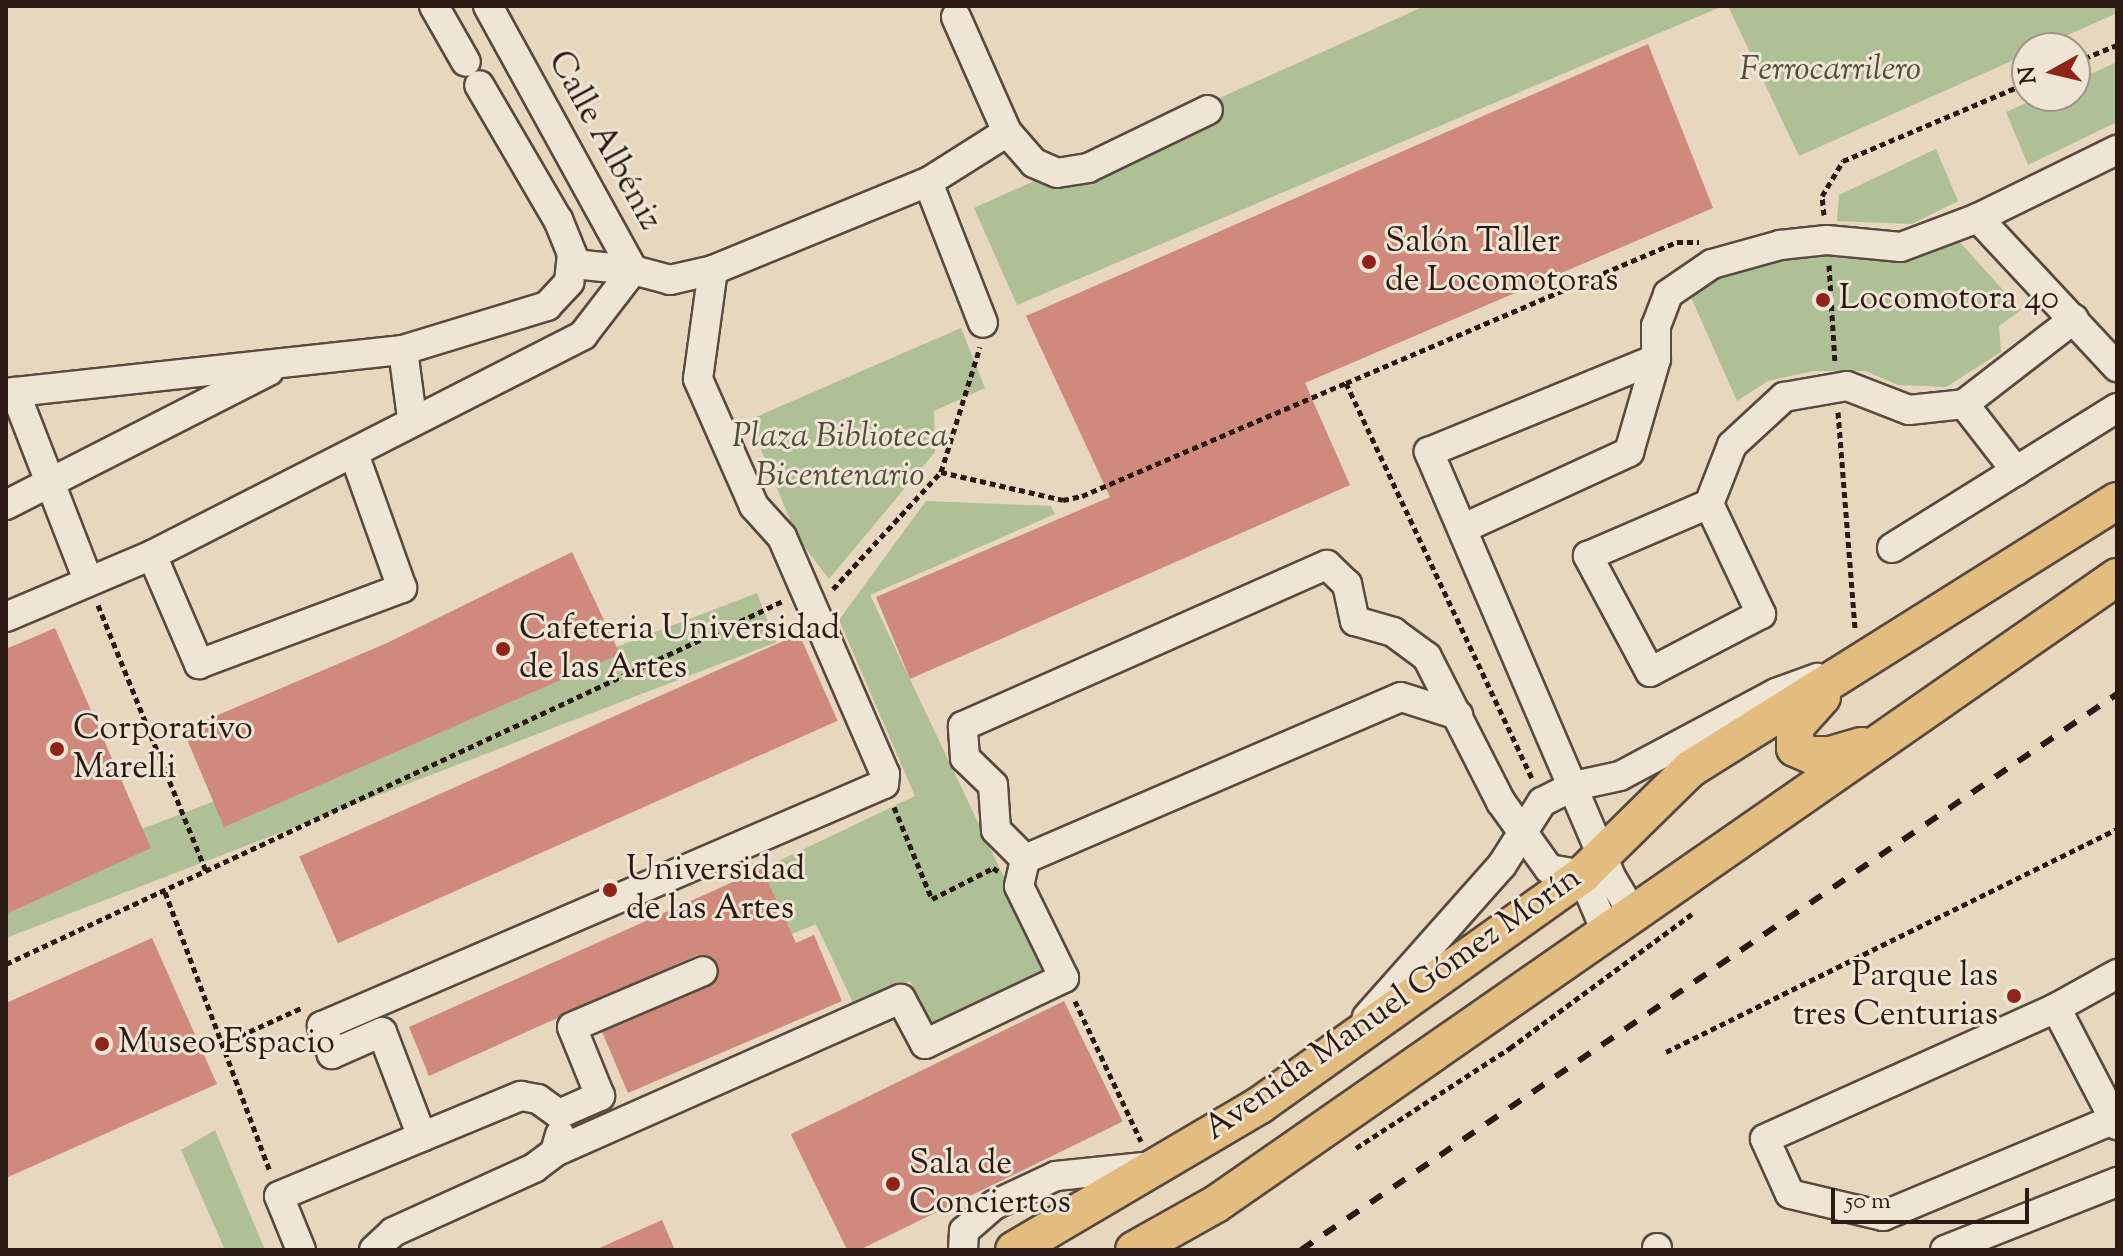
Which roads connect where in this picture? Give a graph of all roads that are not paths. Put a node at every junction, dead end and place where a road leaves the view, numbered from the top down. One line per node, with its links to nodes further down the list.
1 (488, 6): 3 (street); 7 (street, Calle Albéniz)
2 (956, 17): 5 (street)
3 (440, 18): 9 (street)
4 (1208, 110): 5 (street)
5 (1007, 132): 8 (street)
6 (2117, 150): 10 (street)
7 (584, 180): 9 (street); 12 (street, Calle Albéniz)
8 (928, 182): 13 (street); 15 (street)
9 (547, 203): 11 (street)
10 (1978, 218): 14 (street); 17 (street)
11 (573, 264): 12 (street); 16 (street)
12 (633, 270): 13 (street); 23 (street)
13 (713, 270): 50 (street)
14 (2074, 319): 19 (street); 21 (street)
15 (983, 323)
16 (403, 350): 18 (street); 23 (street)
17 (1656, 359): 30 (street); 30 (street)
18 (285, 362): 20 (street); 26 (street)
19 (2117, 367)
20 (11, 393): 26 (street)
21 (1964, 404): 25 (street); 28 (street)
22 (2117, 408): 25 (street)
23 (412, 418): 24 (street)
24 (354, 454): 32 (street); 32 (street)
25 (2016, 471): 31 (street)
26 (49, 485): 29 (street); 34 (street)
27 (2117, 501): 36 (main road, Avenida Manuel Gómez Morín)
28 (1709, 504): 28 (street)
29 (6, 505)
30 (1464, 528): 39 (street)
31 (1892, 548)
32 (152, 555): 34 (street)
33 (2117, 577): 38 (main road, Avenida Manuel Gómez Morín)
34 (88, 580): 35 (street)
35 (6, 617)
36 (1866, 660): 38 (main road); 39 (street); 41 (main road, Avenida Manuel Gómez Morín)
37 (1458, 715): 40 (street); 42 (street); 42 (street)
38 (1883, 740): 43 (main road, Avenida Manuel Gómez Morín)
39 (1574, 786): 40 (street); 41 (street)
40 (1522, 828): 41 (street); 47 (street)
41 (1593, 863): 43 (street); 47 (main road, Avenida Manuel Gómez Morín)
42 (1022, 872): 51 (street)
43 (1618, 921): 58 (main road, Avenida Manuel Gómez Morín)
44 (703, 971): 48 (street)
45 (2117, 974): 46 (street)
46 (2056, 1008): 49 (street); 49 (street)
47 (1345, 1042): 52 (main road, Avenida Manuel Gómez Morín)
48 (559, 1114): 50 (street); 51 (street)
49 (2115, 1122)
50 (422, 1137): 54 (street)
51 (555, 1152): 55 (street)
52 (1153, 1166): 56 (street); 57 (main road, Avenida Manuel Gómez Morín)
53 (2117, 1182): 59 (street)
54 (301, 1250)
55 (374, 1250)
56 (963, 1250)
57 (1014, 1250)
58 (1134, 1250)
59 (1945, 1250)

